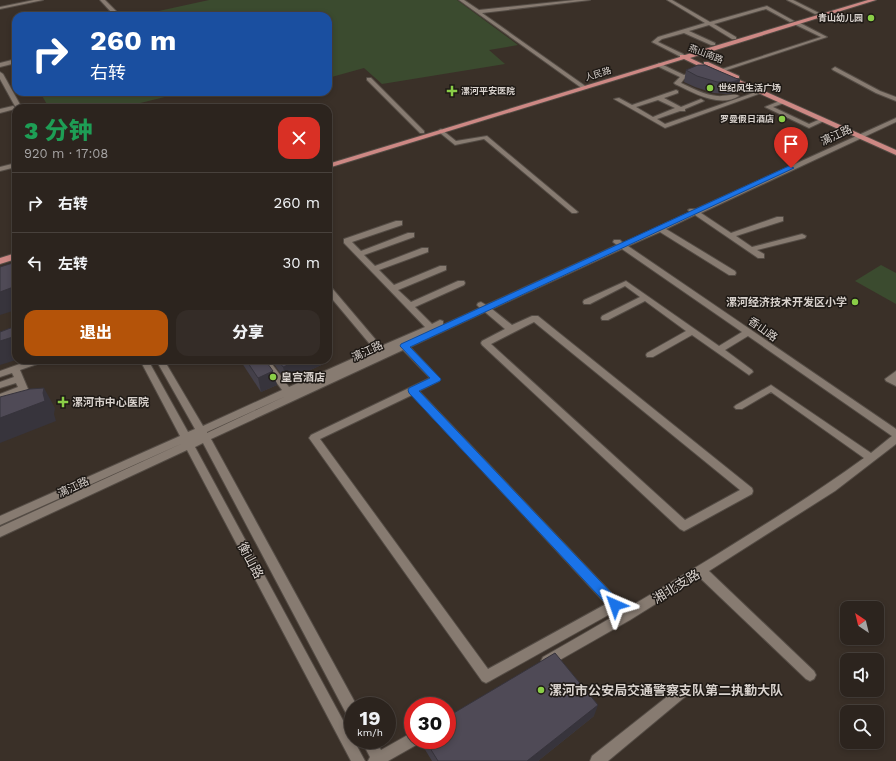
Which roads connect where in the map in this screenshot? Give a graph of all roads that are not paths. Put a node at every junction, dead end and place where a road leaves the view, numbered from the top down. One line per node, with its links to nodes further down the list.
1 (41, 0): 9 (street)
2 (102, 0): 10 (street)
3 (461, 0): 11 (street)
4 (588, 0): 11 (street)
5 (669, 0): 14 (street)
6 (789, 0): 12 (street)
7 (862, 0): 12 (main road, 人民路)
8 (873, 0): 13 (main road, 人民路)
9 (0, 8)
10 (114, 12)
11 (477, 12): 29 (street)
12 (817, 13): 13 (main road, 人民路)
13 (794, 22): 14 (street); 16 (main road, 人民路); 18 (main road, 人民路); 24 (street)
14 (708, 24): 15 (street); 16 (street)
15 (684, 31): 17 (street); 18 (street)
16 (734, 38): 17 (main road, 人民路)
17 (713, 44): 18 (main road, 人民路)
18 (685, 56): 21 (main road, 人民路); 22 (main road, 燕山南路); 24 (main road, 燕山南路); 29 (main road, 人民路)
19 (12, 62): 20 (street)
20 (0, 65)
21 (659, 65): 26 (street); 29 (main road, 人民路)
22 (707, 69): 26 (street); 30 (main road, 燕山南路)
23 (835, 69): 35 (street)
24 (722, 70): 36 (main road, 燕山南路)
25 (0, 74): 39 (street)
26 (684, 77): 30 (street)
27 (369, 79): 50 (street)
28 (0, 84): 38 (street)
29 (582, 87): 49 (main road, 人民路); 50 (main road, 人民路)
30 (754, 89): 32 (main road, 燕山南路)
31 (676, 92): 33 (street)
32 (761, 92): 36 (main road, 燕山南路); 45 (street)
33 (659, 98): 40 (street); 41 (street)
34 (617, 99): 40 (street)
35 (896, 99)
36 (781, 100): 47 (main road, 燕山南路); 47 (street); 51 (main road, 燕山南路)
37 (701, 101): 41 (street)
38 (12, 104)
39 (13, 104)
40 (631, 107): 46 (street)
41 (681, 109): 45 (street); 46 (street)
42 (12, 110): 43 (street)
43 (0, 111)
44 (896, 115): 51 (street, 漓江路)
45 (695, 116): 46 (street)
46 (652, 119)
47 (823, 120): 51 (main road, 燕山南路)
48 (896, 120): 51 (street, 漓江路)
49 (441, 131): 55 (main road, 人民路); 59 (street)
50 (422, 132): 54 (main road, 人民路)
51 (859, 134): 52 (main road, 燕山南路); 53 (main road, 燕山南路); 58 (street, 漓江路)
52 (896, 148)
53 (896, 153)
54 (332, 160)
55 (332, 165)
56 (12, 166): 57 (street)
57 (0, 169)
58 (692, 210): 62 (street, 漓江路); 64 (street); 66 (street, 漓江路)
59 (574, 212)
60 (780, 219): 64 (street)
61 (399, 223): 69 (street)
62 (659, 228): 66 (street, 漓江路); 77 (street)
63 (411, 235): 69 (street)
64 (731, 235): 67 (street)
65 (802, 236): 67 (street)
66 (619, 244): 84 (street, 漓江路); 89 (street, 香山路)
67 (751, 249): 70 (street)
68 (425, 250): 76 (street)
69 (359, 254): 76 (street)
70 (761, 256)
71 (12, 257): 72 (main road)
72 (0, 261)
73 (12, 262): 74 (main road)
74 (0, 266)
75 (443, 268): 79 (street)
76 (374, 269): 79 (street)
77 (732, 273)
78 (461, 284): 83 (street)
79 (393, 289): 83 (street)
80 (332, 294): 91 (street)
81 (646, 298): 82 (street); 85 (street); 88 (street)
82 (587, 302)
83 (410, 306): 86 (street)
84 (482, 307): 86 (street, 漓江路); 87 (street); 90 (street, 漓江路)
85 (606, 318)
86 (430, 327): 91 (street, 漓江路)
87 (511, 330): 87 (street)
88 (692, 331): 92 (street); 93 (street)
89 (748, 332): 92 (street); 110 (street, 香山路)
90 (404, 346): 105 (street); 106 (street, 漓江路)
91 (380, 350): 106 (street, 漓江路)
92 (718, 350): 99 (street)
93 (650, 355)
94 (29, 364): 98 (street)
95 (146, 364): 112 (street, 衡山路)
96 (162, 364): 109 (street, 衡山路)
97 (267, 364): 106 (street)
98 (15, 369): 100 (street); 102 (street)
99 (749, 372)
100 (0, 374)
101 (896, 374): 103 (street)
102 (19, 378): 104 (street); 107 (street)
103 (896, 383)
104 (0, 385)
105 (413, 390): 105 (street)
106 (290, 395): 109 (street, 漓江路)
107 (0, 397)
108 (739, 407): 113 (street)
109 (203, 434): 112 (street, 漓江路); 120 (street, 衡山路)
110 (896, 434)
111 (896, 439): 113 (street, 湘北支路)
112 (188, 441): 114 (street, 漓江路); 115 (street, 漓江路); 124 (street, 衡山路)
113 (871, 458): 116 (street, 湘北支路)
114 (0, 521)
115 (0, 532)
116 (701, 571): 117 (street, 湘北支路); 118 (street)
117 (537, 667)
118 (810, 675)
119 (682, 692): 125 (street)
120 (345, 697)
121 (404, 744): 123 (street)
122 (372, 749): 123 (street)
123 (378, 760)
124 (358, 761)
125 (597, 761)

